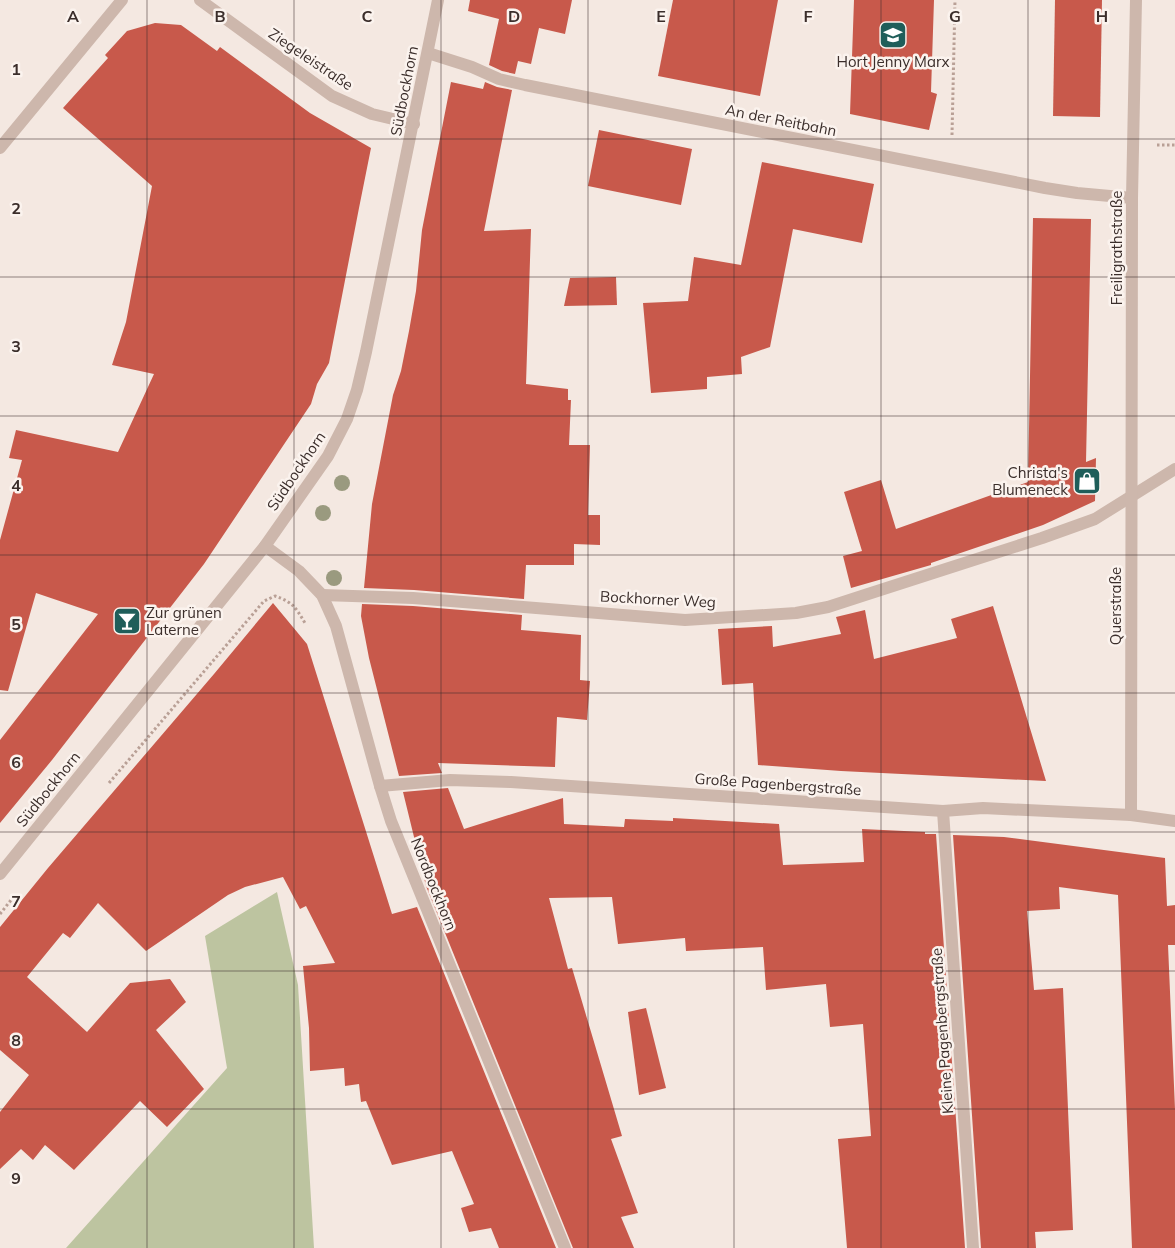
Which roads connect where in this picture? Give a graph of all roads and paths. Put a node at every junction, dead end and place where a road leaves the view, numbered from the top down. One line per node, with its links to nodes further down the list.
1 (122, 0): 9 (street)
2 (200, 0): 7 (street, Ziegeleistraße)
3 (438, 0): 6 (street, Südbockhorn)
4 (955, 0): 8 (path)
5 (1136, 0): 10 (street, Freiligrathstraße)
6 (428, 53): 7 (street, Südbockhorn); 10 (street, An der Reitbahn)
7 (414, 124): 13 (street, Südbockhorn)
8 (952, 135)
9 (0, 148)
10 (1132, 198): 12 (street, Freiligrathstraße)
11 (1175, 469): 12 (street)
12 (1131, 496): 14 (street, Bockhorner Weg); 19 (street, Querstraße)
13 (266, 546): 14 (street, Nordbockhorn); 21 (street, Südbockhorn)
14 (322, 596): 17 (street, Nordbockhorn)
15 (308, 628): 16 (path)
16 (108, 783)
17 (380, 786): 18 (street, Große Pagenbergstraße); 24 (street, Nordbockhorn)
18 (943, 812): 19 (street, Große Pagenbergstraße); 25 (street, Kleine Pagenbergstraße)
19 (1131, 814): 20 (street, Große Pagenbergstraße)
20 (1175, 821)
21 (0, 874)
22 (17, 893): 23 (path)
23 (0, 914)
24 (565, 1248)
25 (973, 1248)

